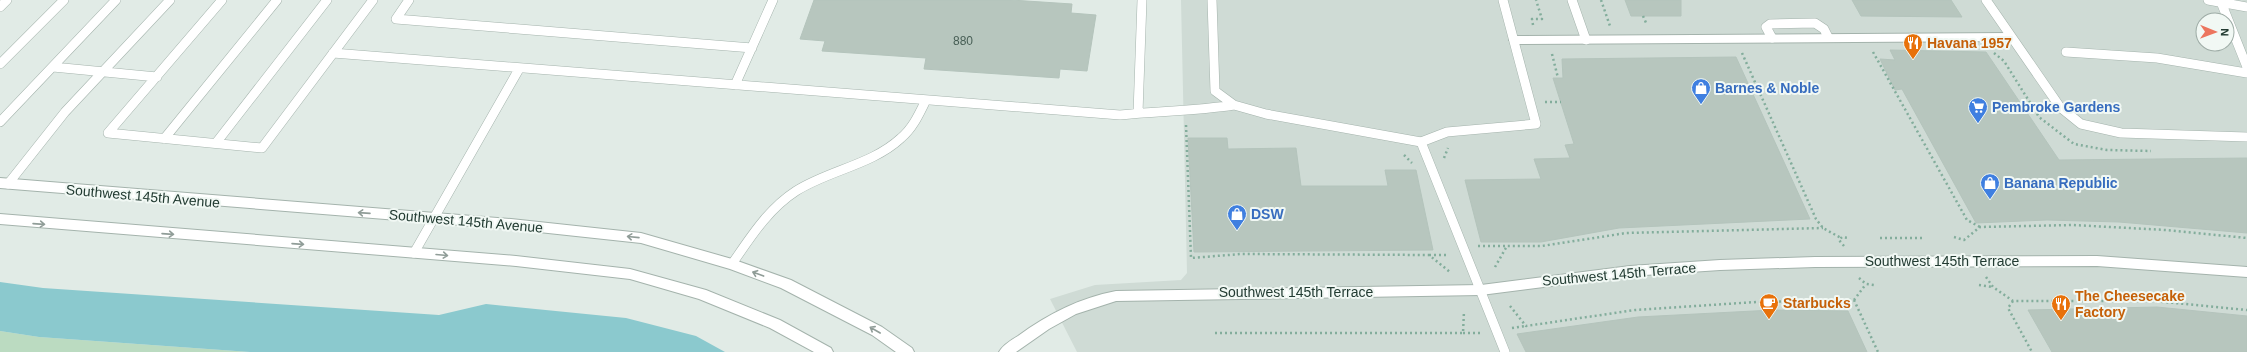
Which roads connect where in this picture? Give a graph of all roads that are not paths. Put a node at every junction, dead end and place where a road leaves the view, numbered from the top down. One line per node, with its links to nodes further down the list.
1 (7, 0): 18 (lane)
2 (64, 0): 26 (lane)
3 (116, 0): 27 (lane)
4 (170, 0): 30 (lane)
5 (222, 0): 32 (lane)
6 (276, 0): 39 (lane)
7 (327, 0): 41 (lane)
8 (373, 0): 25 (lane)
9 (410, 0): 23 (lane)
10 (773, 0): 23 (lane)
11 (1142, 0): 36 (lane)
12 (1212, 0): 35 (lane)
13 (1502, 0): 21 (lane)
14 (1572, 0): 22 (lane)
15 (1986, 0): 20 (lane)
16 (2208, 0): 17 (lane)
17 (2221, 2): 19 (lane); 28 (lane)
18 (0, 7)
19 (2247, 7)
20 (2010, 37): 22 (street); 38 (lane)
21 (1514, 40): 22 (street); 40 (lane)
22 (1586, 40)
23 (752, 48): 33 (lane)
24 (2066, 52): 31 (lane)
25 (333, 53): 29 (lane); 41 (lane)
26 (0, 64)
27 (53, 66): 30 (lane); 37 (lane)
28 (2247, 67)
29 (519, 69): 33 (lane); 43 (lane)
30 (104, 72): 32 (lane); 42 (lane)
31 (2247, 73)
32 (156, 77): 39 (lane)
33 (735, 85): 34 (lane)
34 (926, 100): 36 (lane); 46 (lane)
35 (1234, 105): 36 (lane); 40 (lane)
36 (1138, 113)
37 (0, 122)
38 (2247, 137)
39 (164, 138): 41 (lane)
40 (1421, 142): 48 (lane)
41 (216, 143)
42 (3, 187): 43 (street, Southwest 145th Avenue, one-way to 42)
43 (434, 218): 45 (lane); 46 (street, Southwest 145th Avenue, one-way to 43)
44 (0, 219): 45 (street, one-way to 45)
45 (414, 253): 49 (street, one-way to 49)
46 (732, 264): 50 (street, Southwest 145th Avenue, one-way to 46)
47 (2247, 272): 48 (street, Southwest 145th Terrace)
48 (1481, 290): 51 (street, Southwest 145th Terrace); 52 (lane)
49 (826, 352)
50 (907, 352)
51 (1006, 352)
52 (1505, 352)

